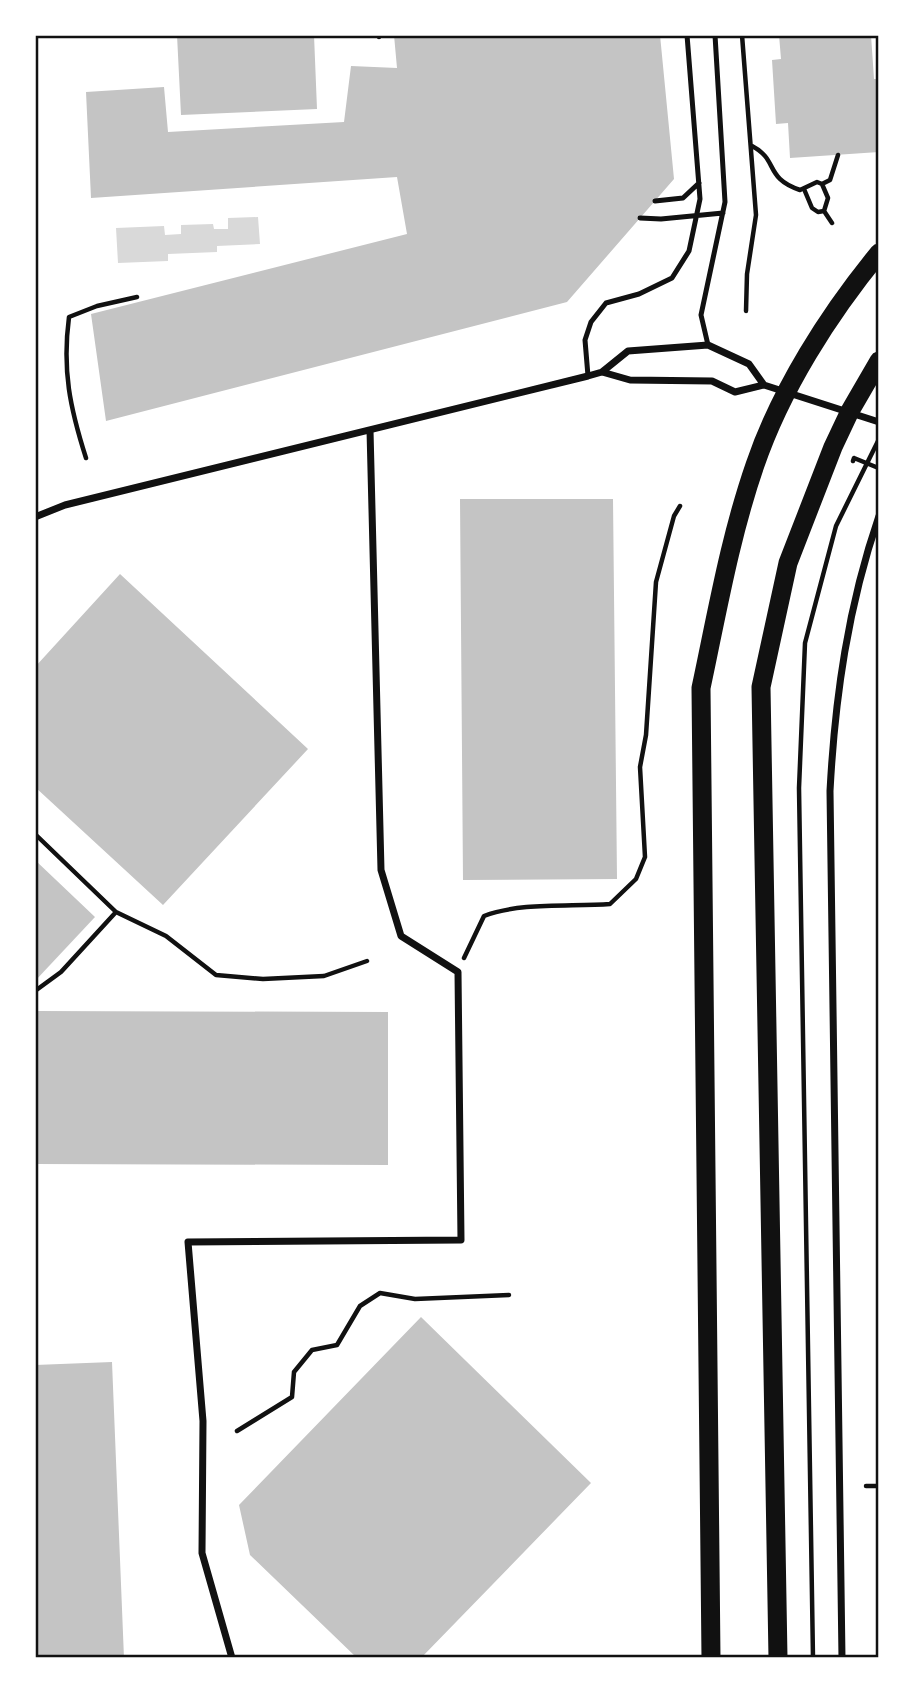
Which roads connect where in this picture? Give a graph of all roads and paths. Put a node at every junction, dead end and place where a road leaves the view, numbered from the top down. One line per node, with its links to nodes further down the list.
1 (687, 35): 6 (lane)
2 (715, 35): 11 (lane)
3 (743, 35): 4 (path)
4 (751, 146): 8 (path); 17 (path)
5 (838, 155): 7 (path)
6 (699, 183): 9 (lane); 12 (lane)
7 (822, 184): 8 (path); 10 (path)
8 (804, 189): 10 (path)
9 (655, 201)
10 (824, 211): 14 (path)
11 (723, 213): 12 (lane); 18 (lane)
12 (695, 216): 13 (lane); 21 (lane)
13 (640, 218)
14 (832, 223)
15 (879, 253): 23 (highway)
16 (137, 297): 28 (path)
17 (747, 311)
18 (708, 345): 20 (street); 22 (street)
19 (879, 361): 24 (highway)
20 (602, 372): 21 (street); 22 (street)
21 (588, 376): 26 (street)
22 (764, 385): 23 (street)
23 (788, 393): 24 (street); 45 (highway)
24 (849, 411): 25 (street); 46 (highway)
25 (879, 422)
26 (370, 430): 34 (street); 38 (street)
27 (879, 438): 29 (path)
28 (86, 458)
29 (866, 463): 30 (path); 31 (path); 47 (path)
30 (876, 467)
31 (850, 469)
32 (680, 506): 38 (path)
33 (879, 516): 48 (street)
34 (35, 517)
35 (35, 834): 36 (path)
36 (116, 912): 37 (path); 39 (path)
37 (367, 961)
38 (458, 972): 44 (street)
39 (35, 991)
40 (509, 1295): 41 (path)
41 (237, 1432)
42 (866, 1486): 43 (path)
43 (879, 1486)
44 (232, 1658)
45 (711, 1658)
46 (778, 1658)
47 (813, 1658)
48 (842, 1658)

